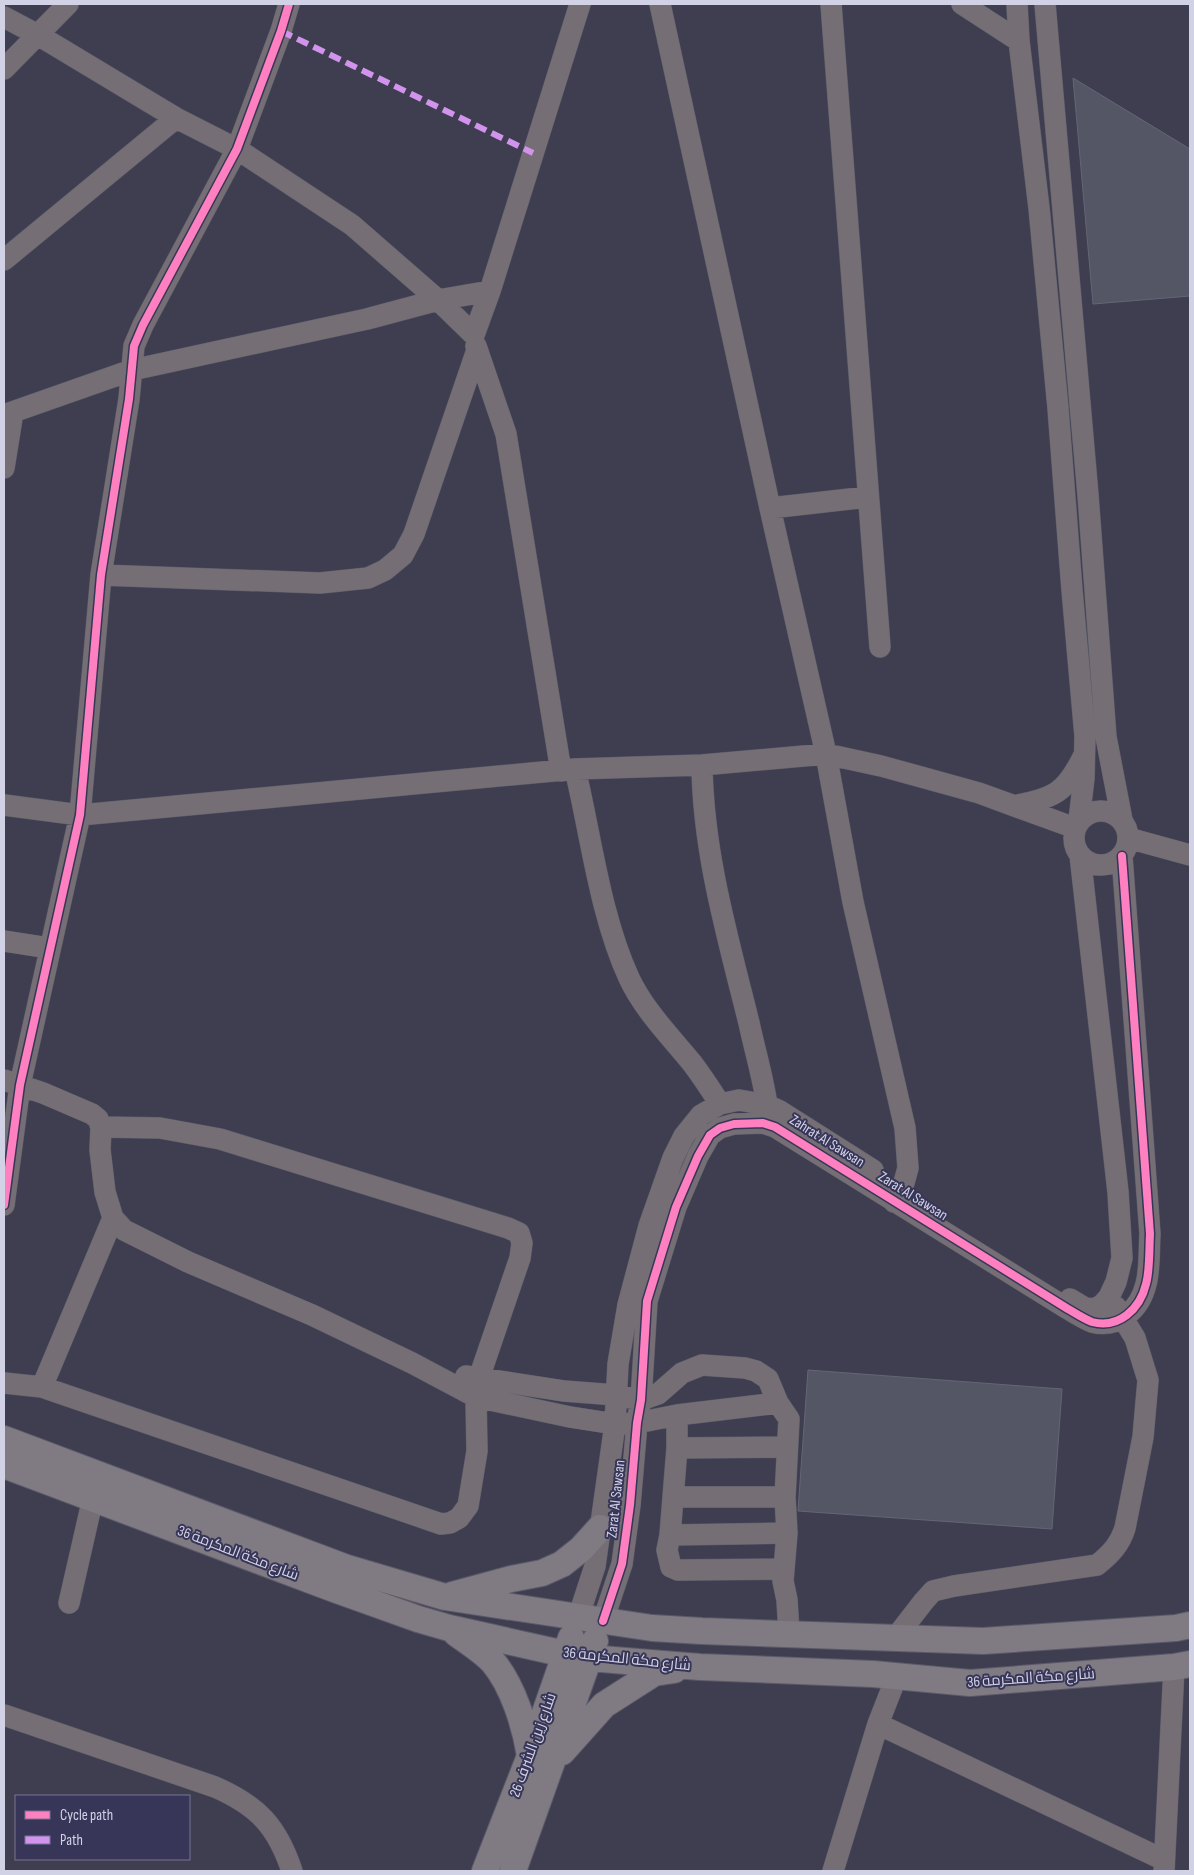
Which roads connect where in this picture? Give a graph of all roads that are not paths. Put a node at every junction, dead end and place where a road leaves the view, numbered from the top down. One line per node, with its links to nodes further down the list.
1 (68, 4): 10 (street)
2 (289, 4): 14 (street)
3 (580, 4): 16 (street)
4 (831, 4): 22 (street)
5 (962, 4): 11 (street)
6 (1017, 4): 11 (street)
7 (1045, 4): 34 (street)
8 (656, 6): 23 (street)
9 (4, 17): 10 (street)
10 (38, 35): 12 (street); 13 (street)
11 (1020, 41): 26 (street)
12 (4, 69)
13 (176, 118): 14 (street); 15 (street)
14 (236, 149): 17 (street); 19 (street)
15 (4, 260)
16 (490, 291): 17 (street); 18 (street)
17 (438, 300): 18 (street); 19 (street)
18 (475, 343): 24 (street); 29 (street)
19 (132, 370): 20 (street); 24 (street)
20 (8, 414): 21 (street)
21 (4, 468)
22 (868, 497): 23 (street); 25 (street)
23 (770, 508): 27 (street)
24 (101, 575): 32 (street)
25 (880, 647)
26 (1086, 750): 31 (street); 33 (street)
27 (826, 754): 28 (street); 31 (street); 43 (street)
28 (702, 765): 29 (street); 41 (street)
29 (568, 770): 32 (street); 40 (street)
30 (4, 805): 32 (street)
31 (1014, 806): 33 (street)
32 (80, 815): 38 (street)
33 (1077, 824): 34 (street); 35 (street)
34 (1124, 838): 35 (street); 36 (street); 47 (street)
35 (1080, 855): 46 (street)
36 (1190, 855)
37 (4, 941): 38 (street)
38 (50, 948): 39 (street)
39 (12, 1082): 42 (street); 44 (street)
40 (720, 1104): 41 (street, Zahrat Al Sawsan); 51 (street, Zahrat Al Sawsan)
41 (767, 1105): 43 (street, Zahrat Al Sawsan)
42 (101, 1127): 45 (street); 50 (street)
43 (898, 1196): 46 (street, Zahrat Al Sawsan); 47 (street, Zarat Al Sawsan); 52 (street, Zarat Al Sawsan)
44 (4, 1205)
45 (113, 1218): 49 (street); 50 (street)
46 (1109, 1296): 47 (street)
47 (1123, 1318): 75 (street)
48 (4, 1382): 49 (street)
49 (42, 1386): 50 (street)
50 (478, 1388): 51 (street); 56 (street)
51 (616, 1395): 52 (street); 56 (street, Zahrat Al Sawsan)
52 (641, 1400): 53 (street); 55 (street, Zarat Al Sawsan)
53 (778, 1402): 54 (street); 58 (street)
54 (676, 1415): 55 (street); 59 (street)
55 (636, 1423): 56 (street); 71 (street, Zarat Al Sawsan)
56 (615, 1424): 64 (street, Zahrat Al Sawsan)
57 (4, 1439): 68 (main road, شارع مكة المكرمة 36)
58 (787, 1447): 59 (street); 62 (street)
59 (677, 1448): 61 (street)
60 (4, 1465): 63 (main road, شارع مكة المكرمة 36)
61 (673, 1497): 62 (street); 66 (street)
62 (785, 1497): 65 (street)
63 (94, 1498): 69 (street); 73 (main road, شارع مكة المكرمة 36)
64 (600, 1528): 68 (main road); 70 (street, Zahrat Al Sawsan)
65 (787, 1533): 66 (street); 67 (street)
66 (670, 1535): 67 (street)
67 (784, 1569): 74 (street)
68 (445, 1598): 70 (main road, شارع مكة المكرمة 36)
69 (69, 1603)
70 (578, 1618): 71 (main road, شارع مكة المكرمة 36); 76 (main road, شارع زين الشرف 26)
71 (604, 1621): 74 (main road, شارع مكة المكرمة 36); 76 (main road, شارع زين الشرف 26)
72 (1190, 1625): 75 (main road, شارع مكة المكرمة 36)
73 (449, 1628): 76 (main road, شارع مكة المكرمة 36); 82 (main road)
74 (789, 1633): 75 (main road, شارع مكة المكرمة 36)
75 (896, 1637)
76 (577, 1656): 77 (main road, شارع مكة المكرمة 36); 82 (main road, شارع زين الشرف 26)
77 (700, 1666): 79 (main road, شارع مكة المكرمة 36); 82 (main road)
78 (1182, 1666): 79 (main road, شارع مكة المكرمة 36); 83 (street)
79 (896, 1678): 81 (street)
80 (4, 1715): 84 (street)
81 (878, 1724): 83 (street); 87 (street)
82 (542, 1759): 85 (main road, شارع زين الشرف 26); 86 (main road, شارع زين الشرف 26)
83 (1164, 1866)
84 (292, 1871)
85 (484, 1871)
86 (513, 1871)
87 (833, 1871)

